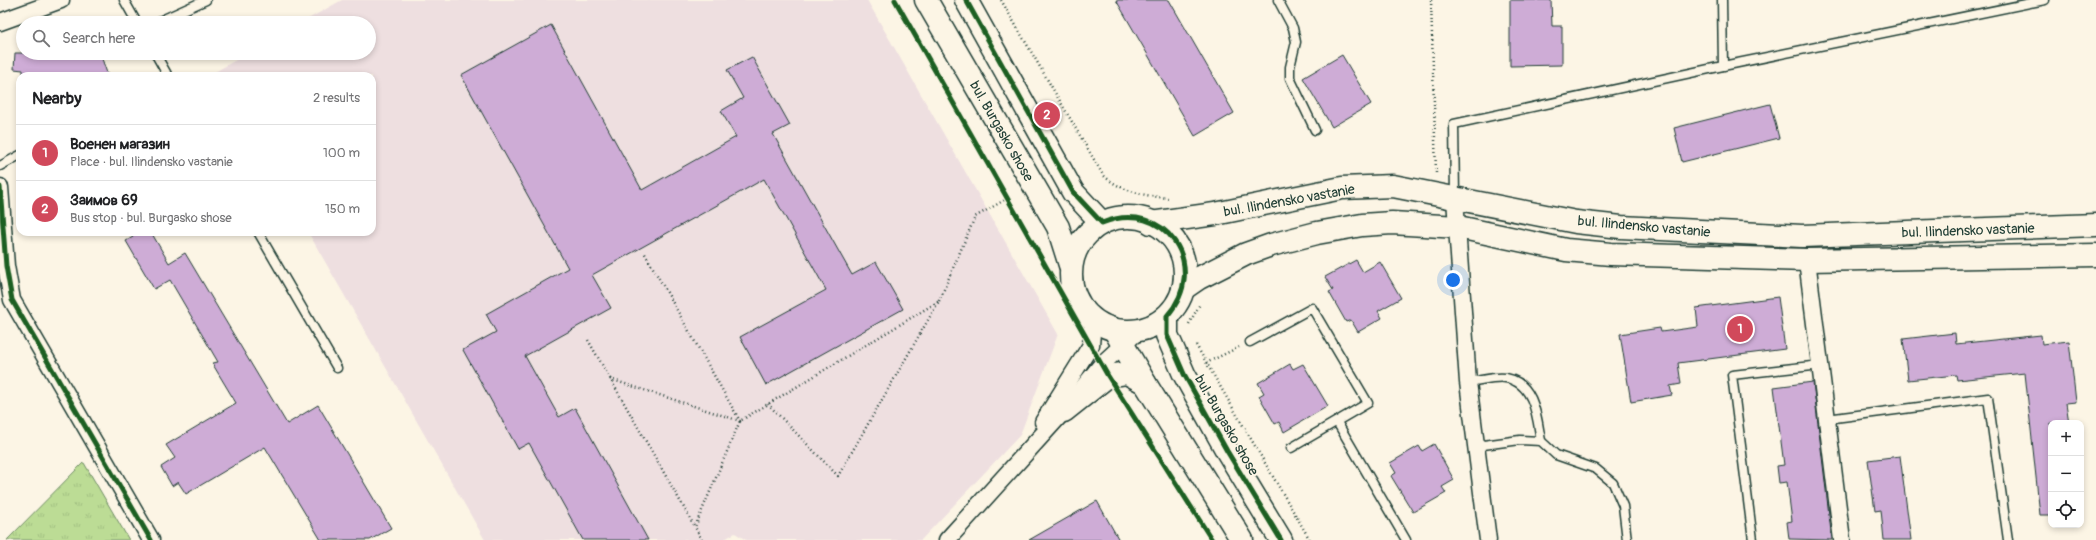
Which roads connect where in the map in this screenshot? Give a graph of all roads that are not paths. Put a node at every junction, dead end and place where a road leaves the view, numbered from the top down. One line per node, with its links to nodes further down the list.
1 (61, 0): 10 (street)
2 (124, 0): 11 (lane)
3 (206, 0): 12 (lane)
4 (926, 0): 29 (main road, bul. Burgasko shose)
5 (966, 0): 23 (main road)
6 (1278, 0): 17 (lane)
7 (1722, 0): 15 (lane)
8 (2045, 0): 15 (lane)
9 (16, 16): 13 (street)
10 (17, 16)
11 (133, 16)
12 (170, 16)
13 (0, 22)
14 (159, 60): 16 (lane)
15 (1723, 66): 21 (lane)
16 (166, 72)
17 (1315, 130)
18 (16, 157): 19 (lane)
19 (0, 166)
20 (0, 187): 46 (street)
21 (1455, 189): 22 (main road, bul. Ilindensko vastanie); 24 (main road, bul. Ilindensko vastanie); 25 (street)
22 (1151, 222): 23 (main road); 30 (main road)
23 (1102, 223): 29 (main road)
24 (2096, 224)
25 (1458, 227): 28 (main road, bul. Ilindensko vastanie); 30 (main road, bul. Ilindensko vastanie); 37 (street)
26 (260, 236): 36 (lane)
27 (2096, 255): 28 (main road, bul. Ilindensko vastanie)
28 (1807, 260): 35 (street)
29 (1070, 265): 32 (main road)
30 (1183, 289): 31 (main road)
31 (1167, 316): 33 (main road); 49 (main road, bul. Burgasko shose)
32 (1093, 320): 33 (main road); 45 (street)
33 (1125, 336): 38 (main road); 39 (street)
34 (1250, 342): 41 (lane)
35 (1821, 365): 40 (street); 53 (lane)
36 (337, 368)
37 (1468, 382): 42 (lane); 43 (street)
38 (1145, 383): 39 (main road); 48 (main road)
39 (1064, 411): 45 (street)
40 (1827, 420): 54 (street); 55 (lane)
41 (1337, 422): 44 (lane); 50 (lane)
42 (1541, 441): 43 (lane); 52 (lane)
43 (1476, 446): 51 (street)
44 (1291, 448)
45 (1019, 461): 47 (street)
46 (151, 540)
47 (947, 540)
48 (1242, 540)
49 (1281, 540)
50 (1406, 540)
51 (1488, 540)
52 (1628, 540)
53 (1753, 540)
54 (1842, 540)
55 (2008, 540)

